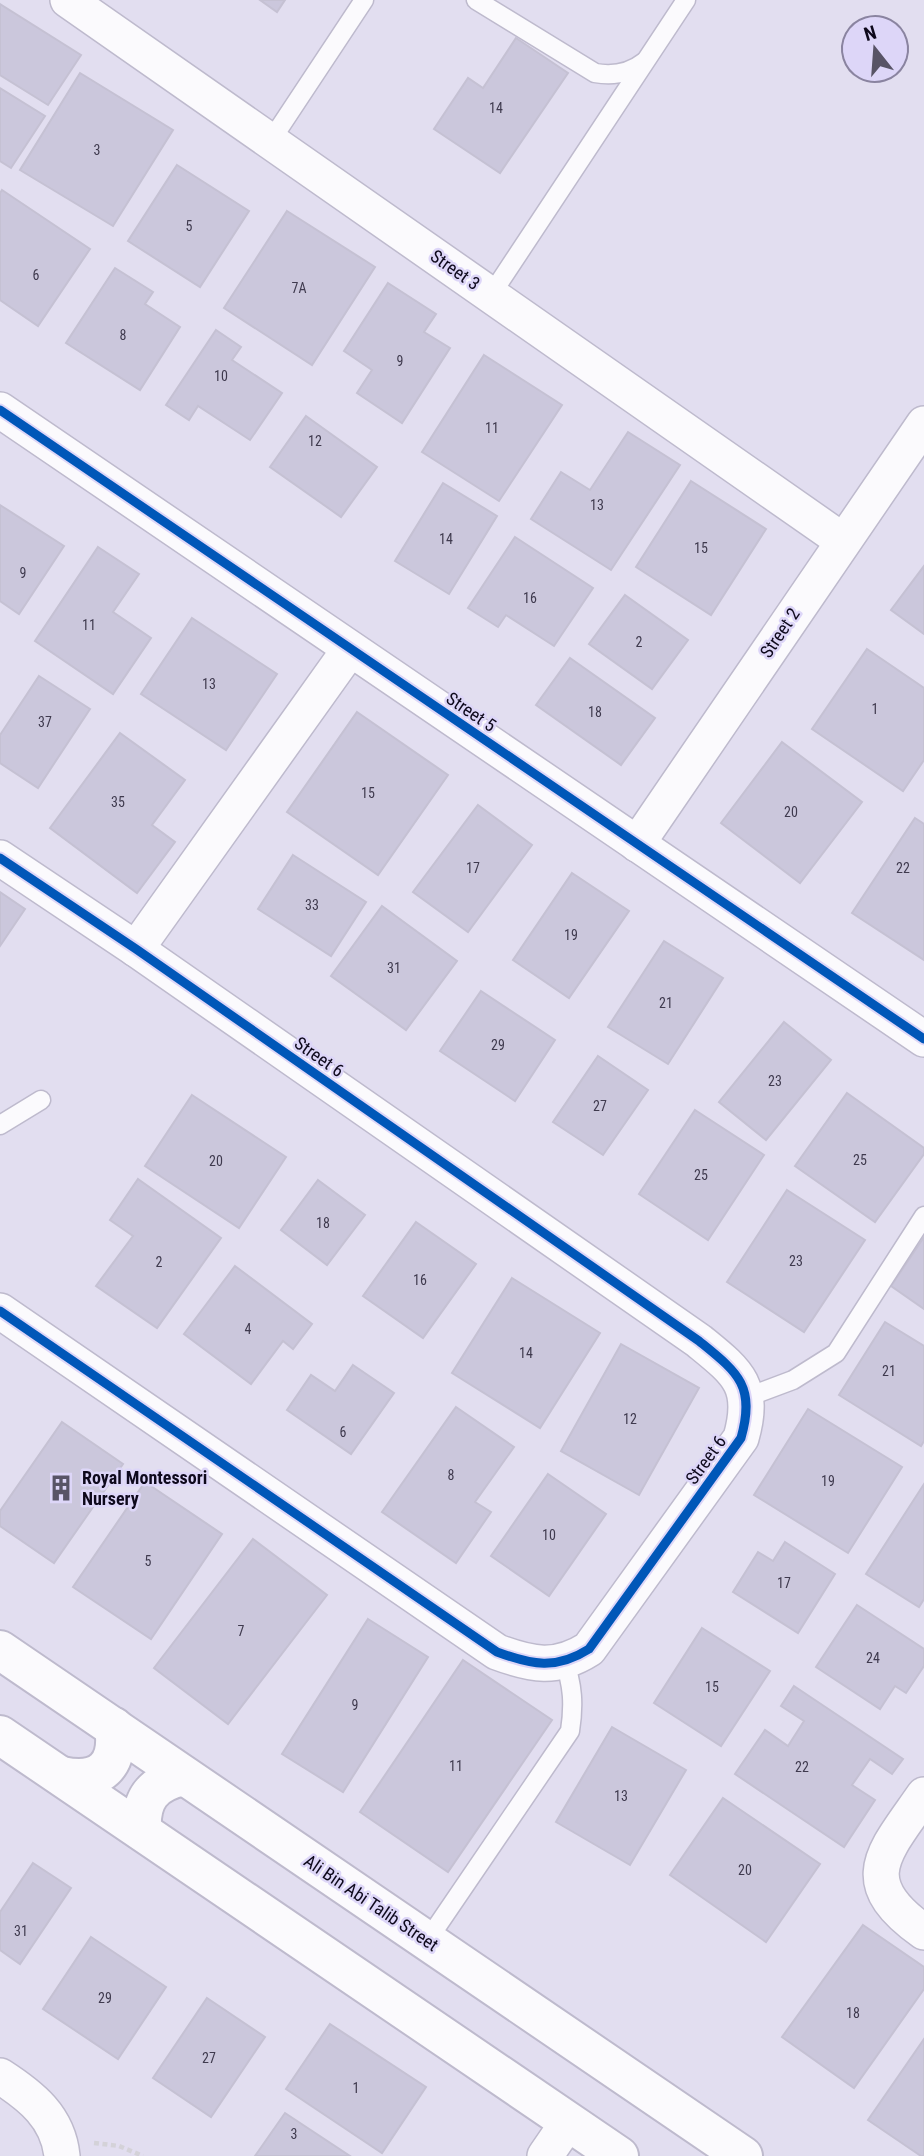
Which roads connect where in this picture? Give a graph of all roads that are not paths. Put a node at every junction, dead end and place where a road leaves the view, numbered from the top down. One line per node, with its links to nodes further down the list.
1 (68, 0): 6 (street, Street 3)
2 (364, 0): 6 (lane)
3 (476, 0): 5 (lane)
4 (686, 0): 5 (lane)
5 (647, 60): 7 (lane)
6 (270, 142): 7 (street, Street 3)
7 (491, 295): 10 (street, Street 3)
8 (0, 410): 11 (street, Street 5)
9 (924, 424): 10 (street, Street 2)
10 (843, 541): 12 (street, Street 2)
11 (350, 649): 12 (street, Street 5); 14 (street)
12 (637, 844): 15 (street, Street 5)
13 (0, 858): 14 (street, Street 6)
14 (136, 949): 20 (street, Street 6)
15 (924, 1039)
16 (41, 1100): 17 (lane)
17 (0, 1125)
18 (924, 1216): 20 (lane)
19 (0, 1311): 22 (street, Street 6)
20 (746, 1398): 22 (street, Street 6)
21 (0, 1650): 23 (street, Ali Bin Abi Talib Street)
22 (564, 1661): 30 (lane)
23 (114, 1727): 25 (street); 26 (street, Ali Bin Abi Talib Street)
24 (0, 1735): 25 (street)
25 (62, 1776): 28 (street)
26 (184, 1776): 28 (street); 30 (street, Ali Bin Abi Talib Street)
27 (924, 1796): 29 (street)
28 (142, 1832): 32 (street)
29 (924, 1932)
30 (427, 1941): 36 (street, Ali Bin Abi Talib Street)
31 (0, 2076): 33 (street)
32 (569, 2121): 34 (street); 35 (street)
33 (62, 2152)
34 (545, 2156)
35 (619, 2156)
36 (743, 2156)

